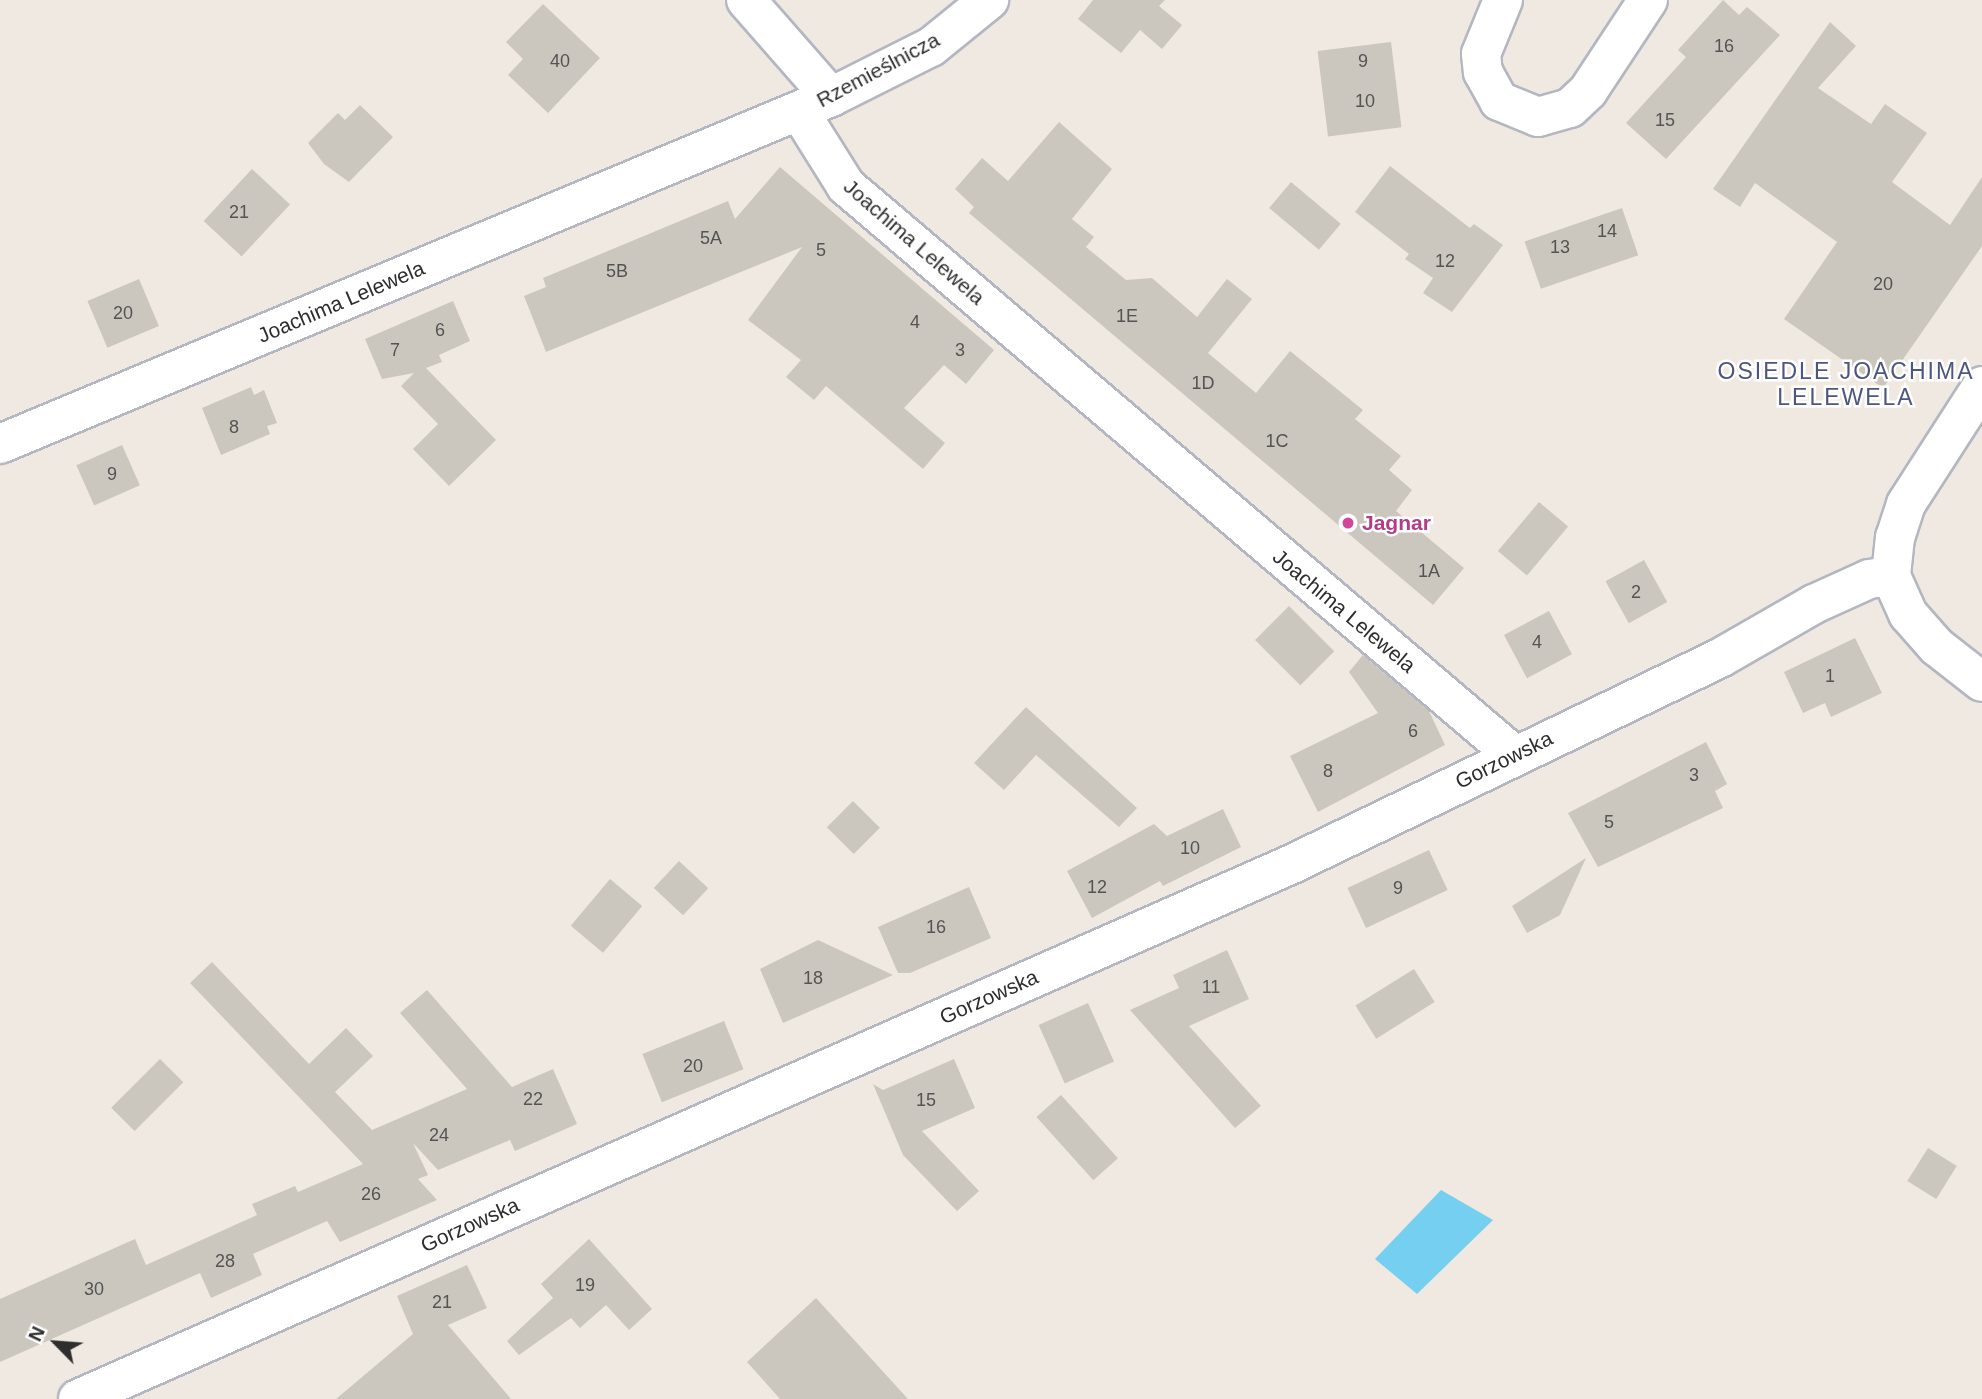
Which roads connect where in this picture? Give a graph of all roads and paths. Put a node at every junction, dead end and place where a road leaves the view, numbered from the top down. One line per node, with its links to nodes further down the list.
1 (746, 0): 5 (street)
2 (989, 0): 5 (street, Rzemieślnicza)
3 (1503, 0): 4 (street)
4 (1648, 0)
5 (815, 104): 7 (street, Joachima Lelewela); 10 (street, Joachima Lelewela)
6 (1982, 386): 8 (street)
7 (0, 444)
8 (1891, 576): 9 (street); 10 (street, Gorzowska)
9 (1982, 682)
10 (1514, 755): 11 (street, Gorzowska)
11 (78, 1399)

